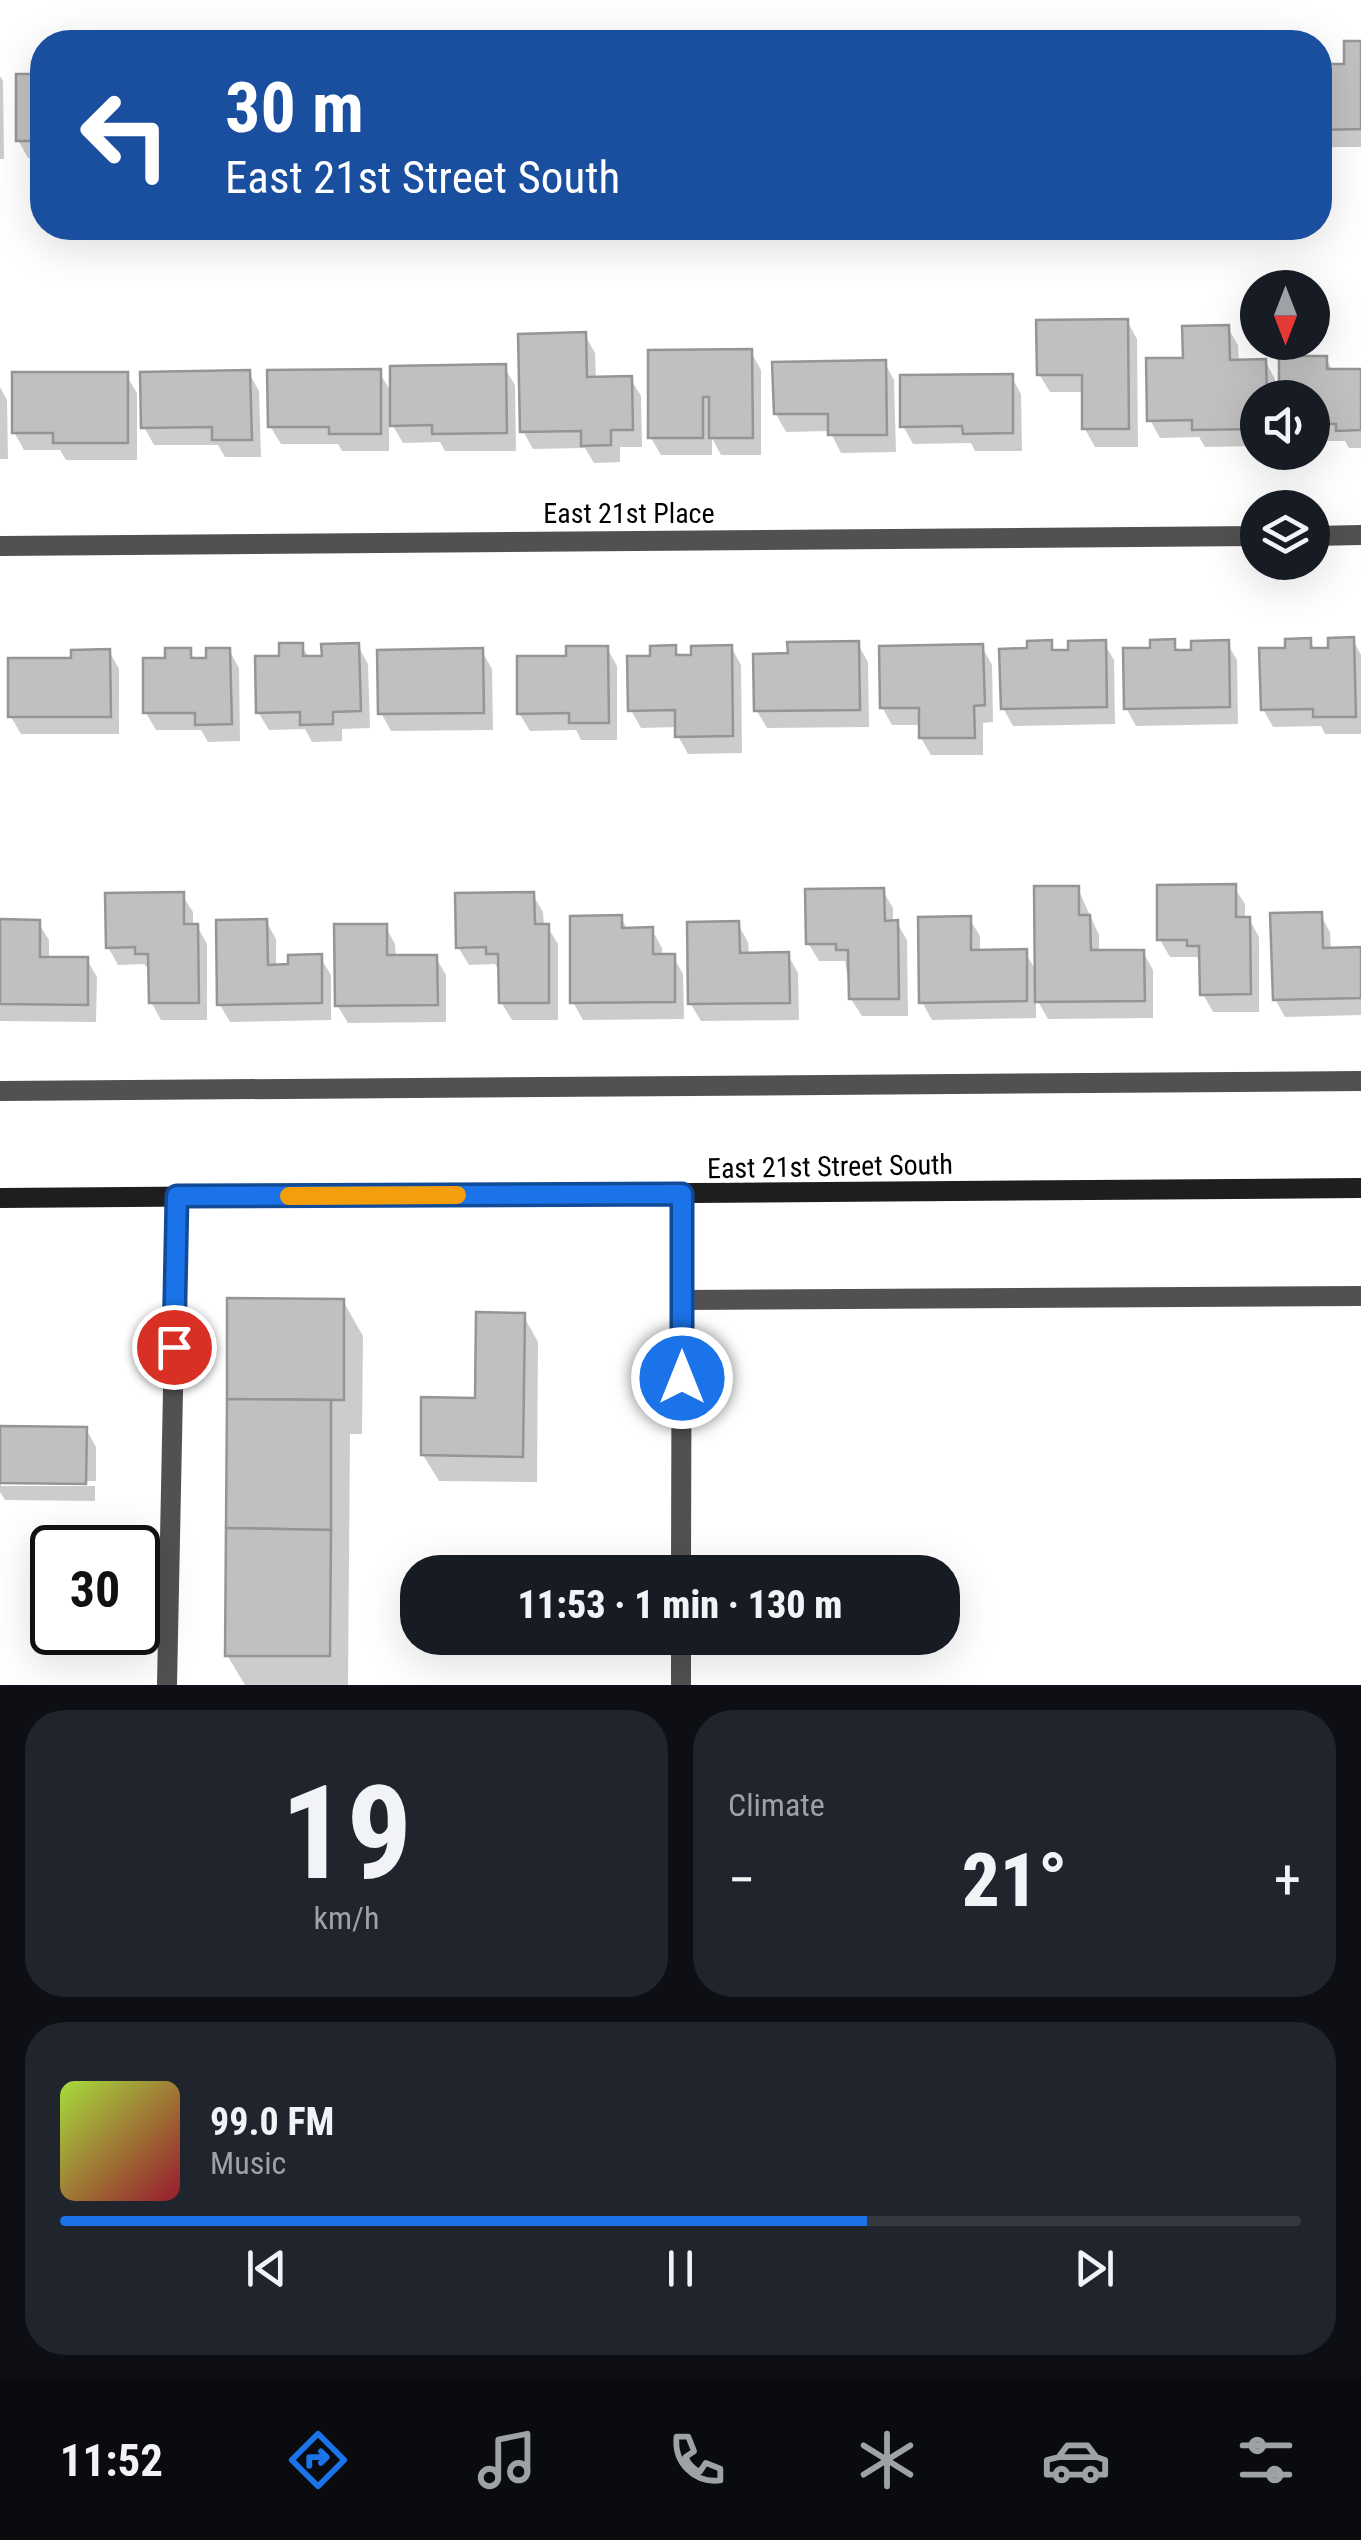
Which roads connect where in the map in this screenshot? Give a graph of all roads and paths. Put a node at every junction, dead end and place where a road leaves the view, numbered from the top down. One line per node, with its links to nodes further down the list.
1 (1361, 535): 3 (street)
2 (1240, 536): 4 (street, East 21st Place)
3 (1330, 536)
4 (0, 546)
5 (1361, 1081): 6 (street)
6 (0, 1090)
7 (1361, 1188): 8 (main road, East 21st Street South)
8 (682, 1194): 9 (main road, East 21st Street South); 12 (street)
9 (177, 1196): 10 (main road, East 21st Street South); 15 (street)
10 (0, 1198)
11 (1361, 1296): 12 (street)
12 (682, 1300): 13 (street)
13 (682, 1555)
14 (681, 1655): 16 (street)
15 (168, 1685)
16 (681, 1685)

